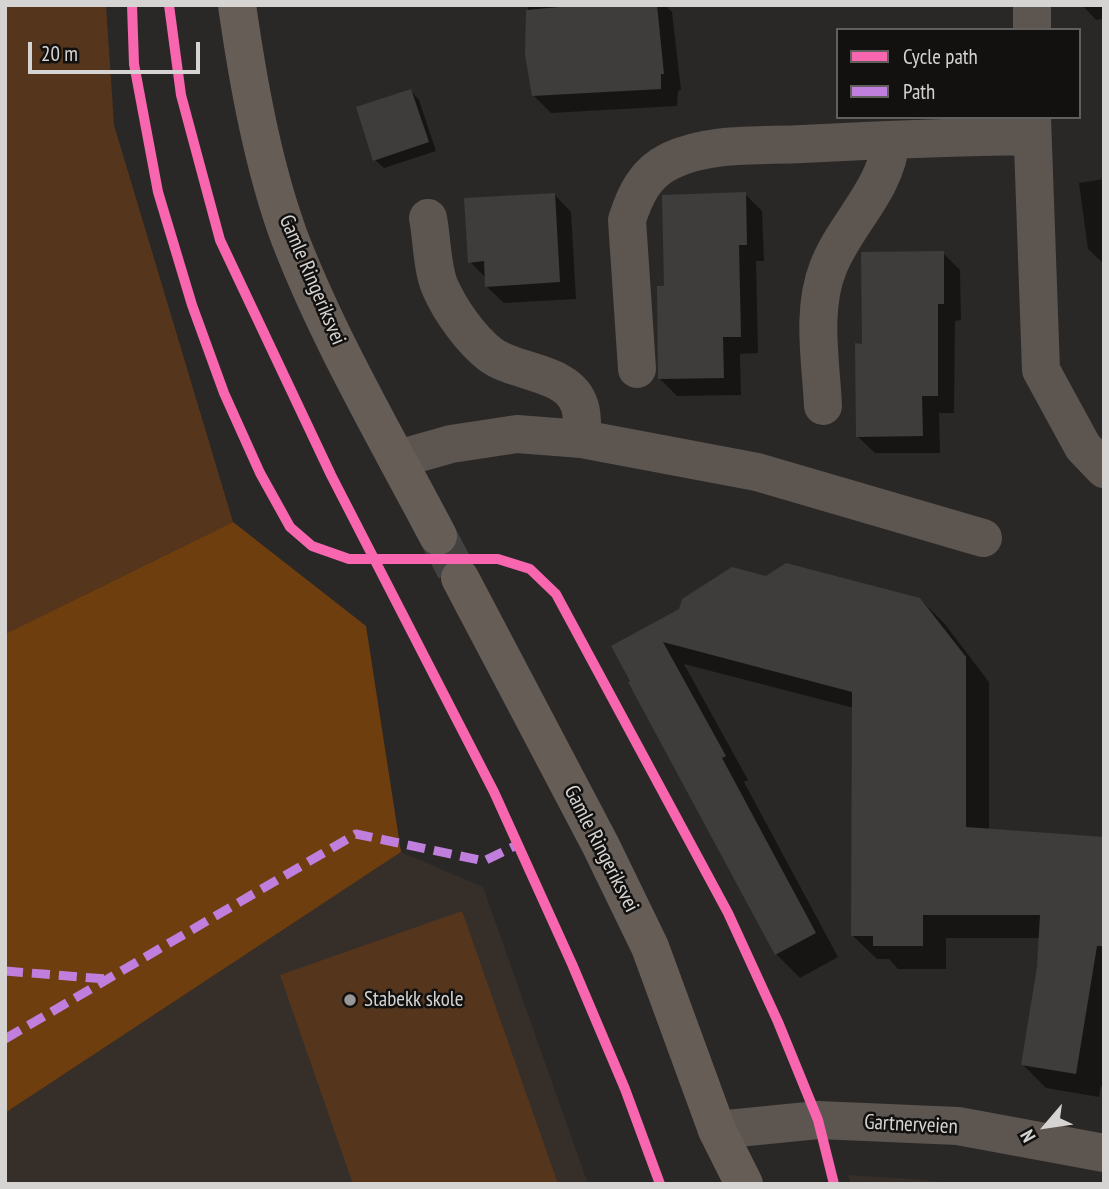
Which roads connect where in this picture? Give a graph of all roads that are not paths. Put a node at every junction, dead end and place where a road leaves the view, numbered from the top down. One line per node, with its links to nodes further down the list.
1 (237, 5): 10 (main road, Gamle Ringeriksvei)
2 (1032, 5): 3 (street)
3 (1032, 28)
4 (1032, 127): 5 (street); 11 (street)
5 (891, 140): 7 (street); 8 (street)
6 (428, 218): 9 (street)
7 (637, 369)
8 (822, 407)
9 (582, 439): 10 (street); 13 (street)
10 (398, 459): 12 (main road, Gamle Ringeriksvei)
11 (1104, 469)
12 (438, 536)
13 (983, 538)
14 (460, 578): 15 (main road, Gamle Ringeriksvei)
15 (716, 1130): 16 (street, Gartnerveien); 17 (main road, Gamle Ringeriksvei); 18 (main road, Gamle Ringeriksvei)
16 (1104, 1153)
17 (726, 1184)
18 (744, 1184)

